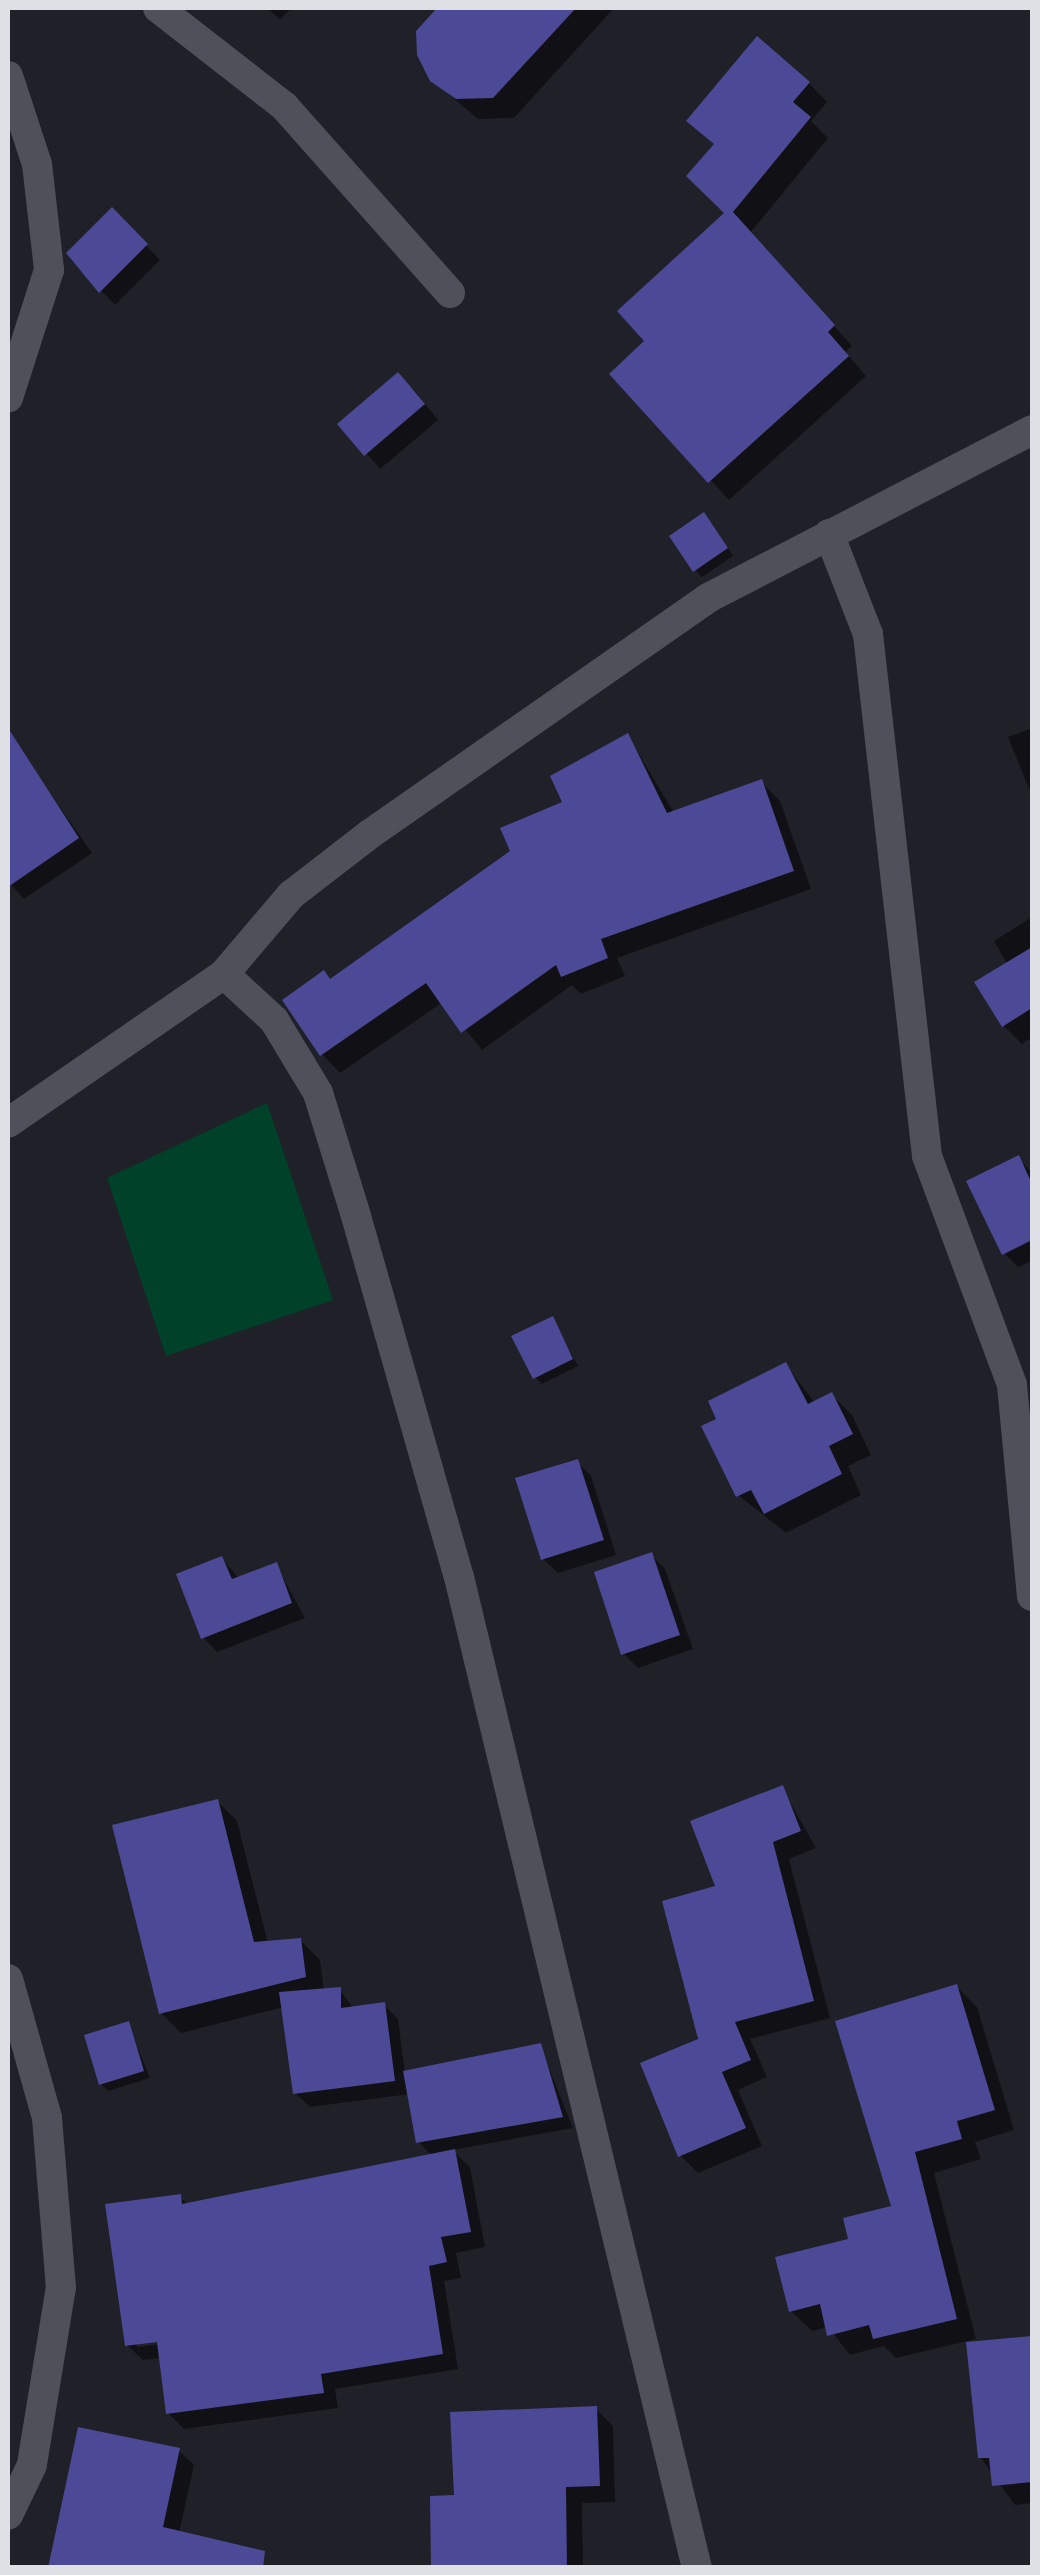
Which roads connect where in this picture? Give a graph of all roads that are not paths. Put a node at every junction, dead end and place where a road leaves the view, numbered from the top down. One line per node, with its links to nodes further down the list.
1 (158, 8): 3 (street)
2 (8, 76): 4 (street)
3 (450, 294)
4 (8, 398)
5 (1032, 430): 6 (street)
6 (829, 534): 7 (street); 9 (street)
7 (224, 974): 8 (street); 12 (street)
8 (8, 1124)
9 (1032, 1596)
10 (8, 1978): 11 (street)
11 (8, 2515)
12 (697, 2568)

